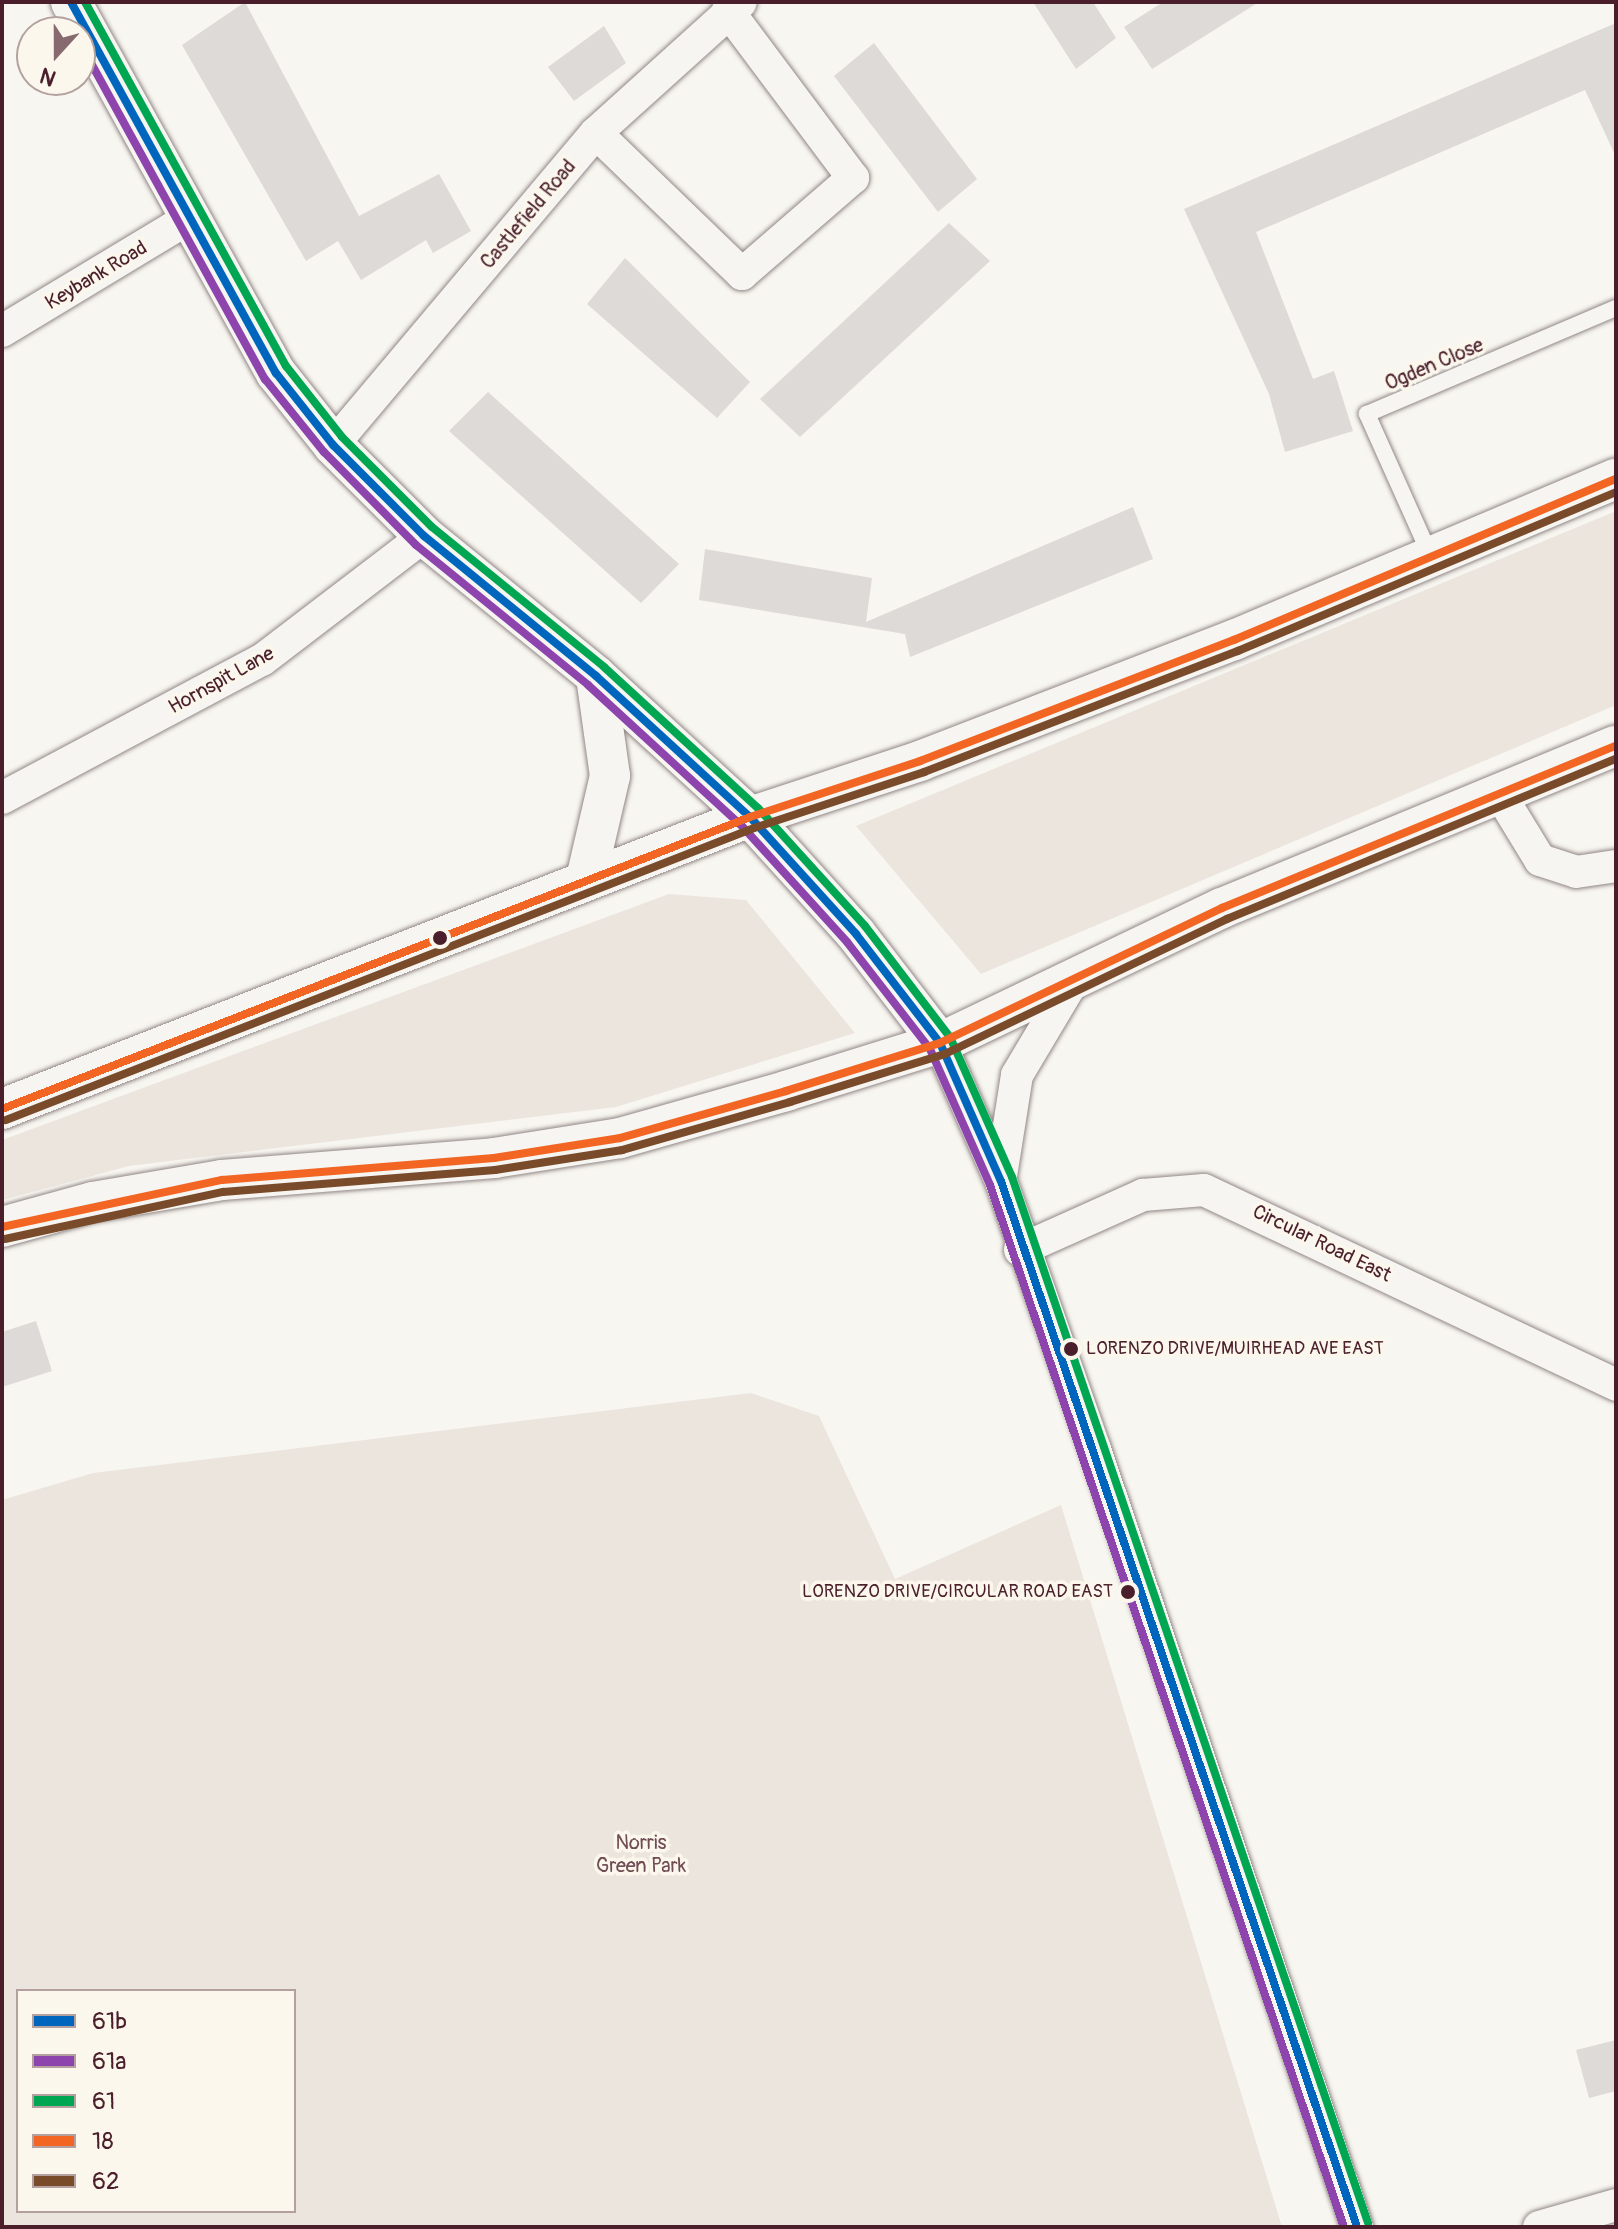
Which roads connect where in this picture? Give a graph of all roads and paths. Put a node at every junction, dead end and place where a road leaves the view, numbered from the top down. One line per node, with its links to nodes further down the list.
1 (71, 2): 4 (street)
2 (734, 6): 3 (street, Castlefield Road); 3 (street)
3 (596, 133): 7 (street, Castlefield Road)
4 (189, 218): 6 (street, Keybank Road); 7 (street)
5 (1616, 308): 10 (lane, Ogden Close)
6 (2, 331)
7 (333, 445): 9 (street)
8 (1616, 479): 10 (street)
9 (424, 536): 11 (street); 14 (street, Hornspit Lane)
10 (1431, 557): 15 (street)
11 (596, 676): 15 (street); 17 (street)
12 (1616, 746): 13 (street)
13 (1501, 796): 16 (street); 18 (street)
14 (2, 798)
15 (750, 817): 17 (street); 19 (street)
16 (1616, 866)
17 (586, 879): 20 (street)
18 (1083, 969): 19 (street); 21 (street)
19 (940, 1043): 21 (street); 22 (street)
20 (2, 1109)
21 (1001, 1181): 23 (street)
22 (2, 1227)
23 (1020, 1250): 24 (street, Circular Road East); 26 (street)
24 (1616, 1385)
25 (1616, 2205): 27 (street)
26 (1357, 2227)
27 (1539, 2227)

